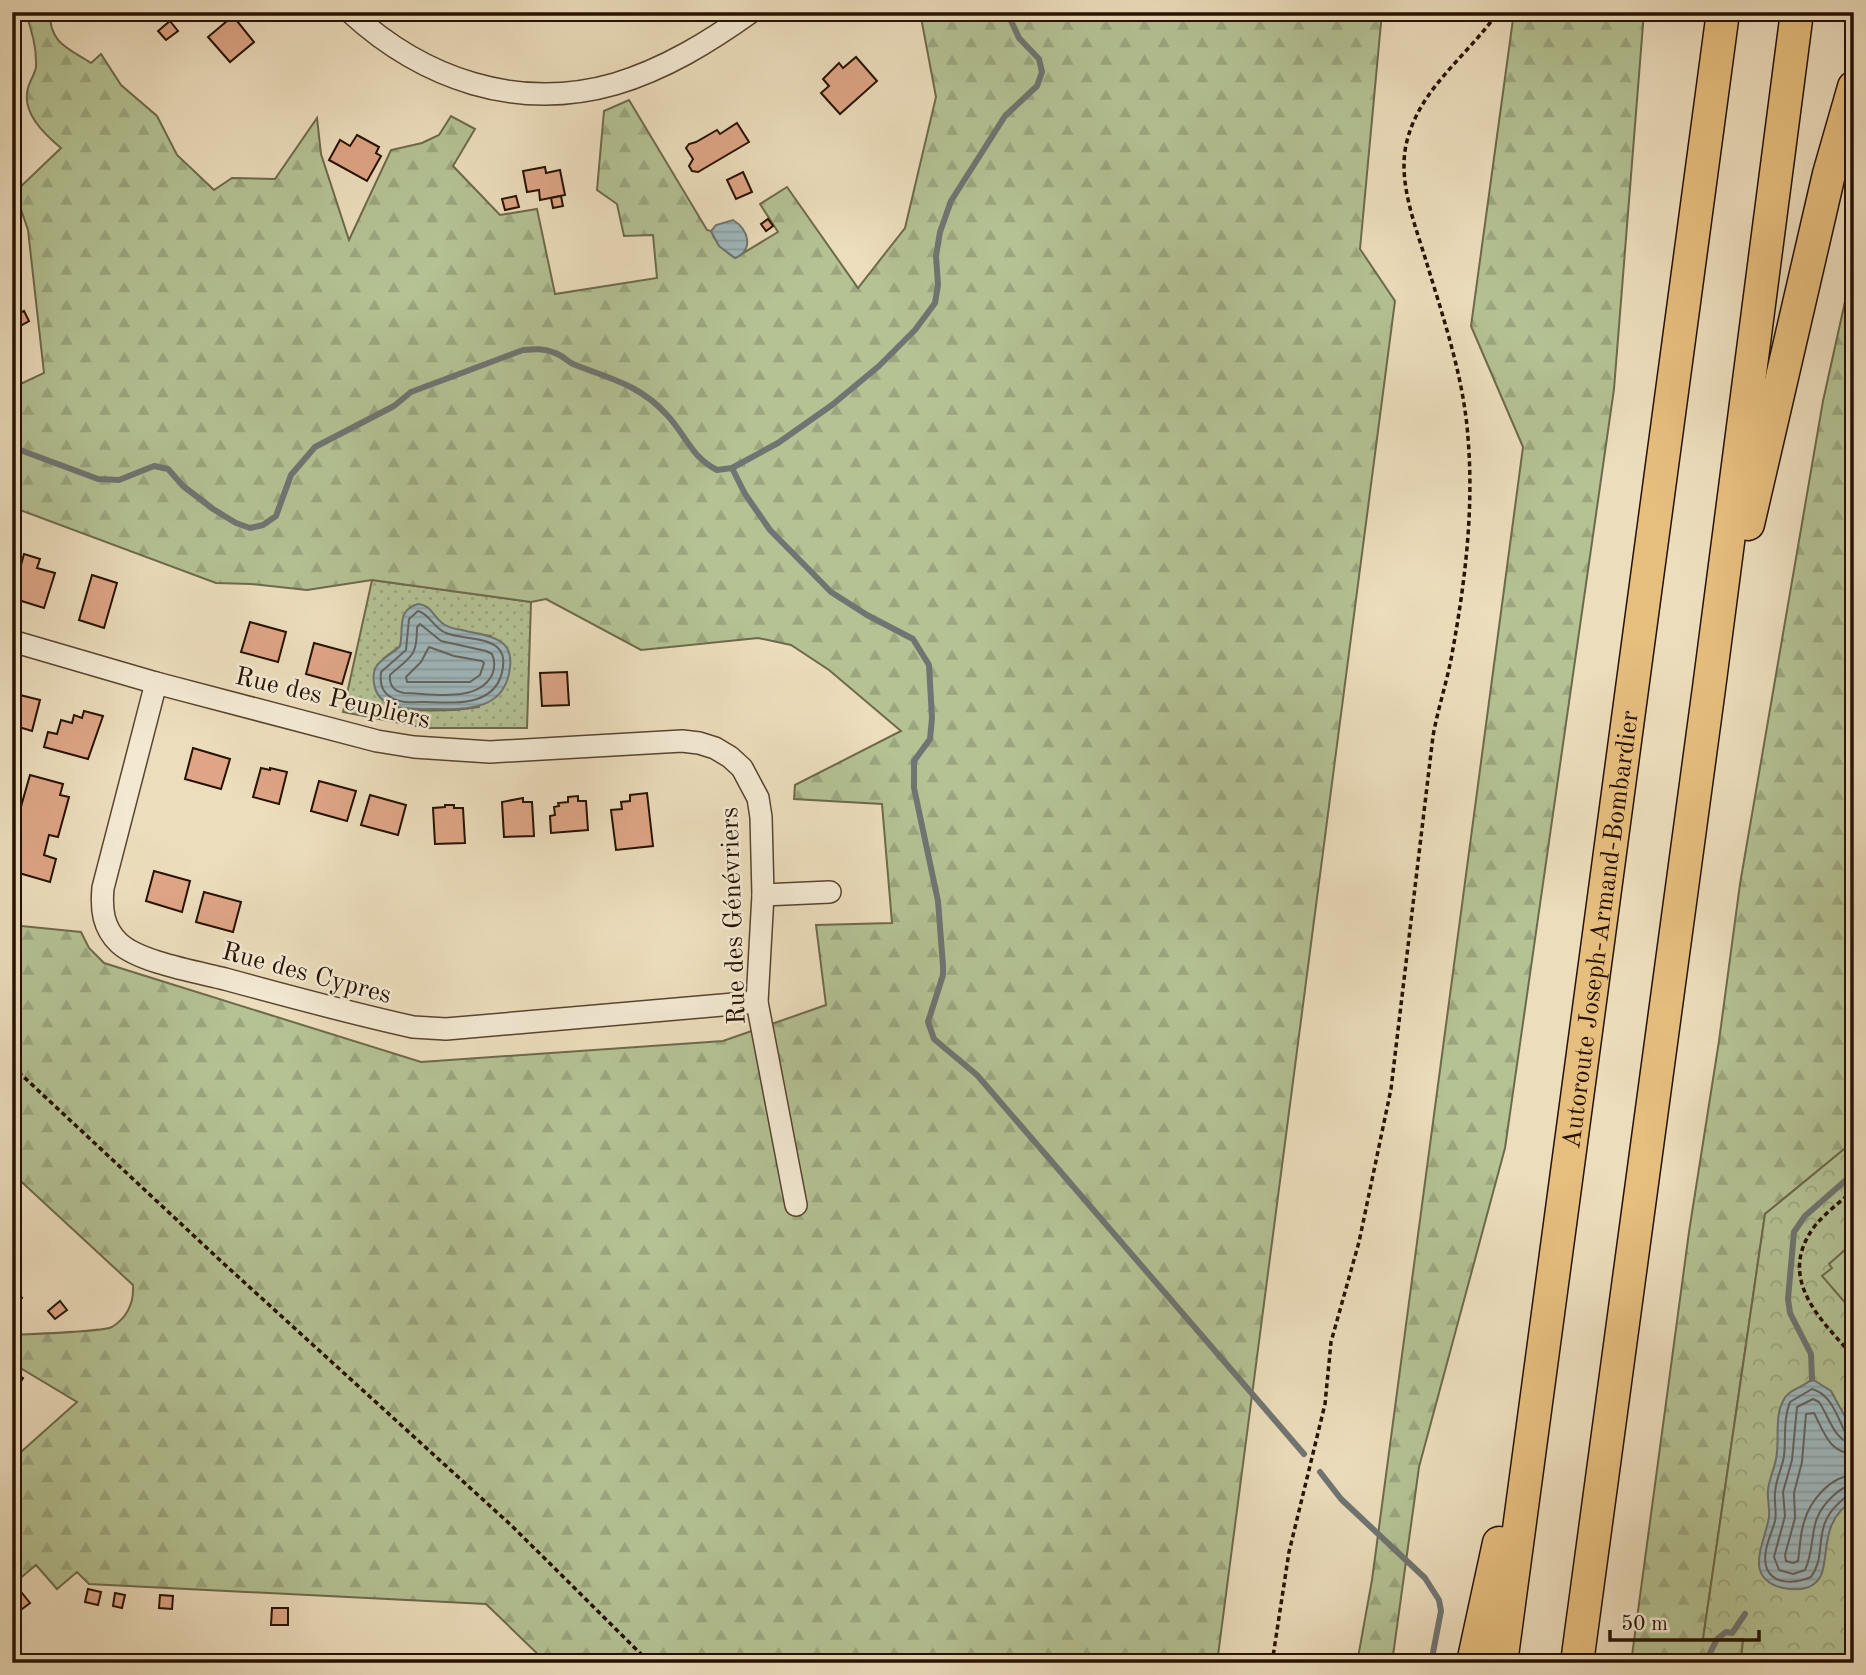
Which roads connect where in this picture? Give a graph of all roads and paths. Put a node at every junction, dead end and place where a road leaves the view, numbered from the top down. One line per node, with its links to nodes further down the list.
1 (350, 12): 2 (street)
2 (751, 12)
3 (1498, 12): 22 (path)
4 (1706, 12): 8 (highway)
5 (1723, 12): 8 (highway)
6 (1797, 12): 11 (highway)
7 (1854, 87): 11 (highway)
8 (1698, 195): 19 (highway, Autoroute Joseph-Armand-Bombardier)
9 (12, 641): 10 (street, Rue des Peupliers)
10 (156, 683): 12 (street, Rue des Peupliers); 15 (street, Rue des Cypres)
11 (1709, 688): 25 (highway)
12 (730, 757): 14 (street, Rue des Génévriers)
13 (830, 892): 14 (street)
14 (763, 895): 15 (street, Rue des Génévriers)
15 (757, 1002): 18 (street, Rue des Génévriers)
16 (12, 1066): 21 (path)
17 (1854, 1190): 20 (path)
18 (796, 1205)
19 (1550, 1302): 23 (highway); 24 (highway, Autoroute Joseph-Armand-Bombardier)
20 (1854, 1357)
21 (650, 1663)
22 (1272, 1663)
23 (1473, 1663)
24 (1501, 1663)
25 (1577, 1663)

